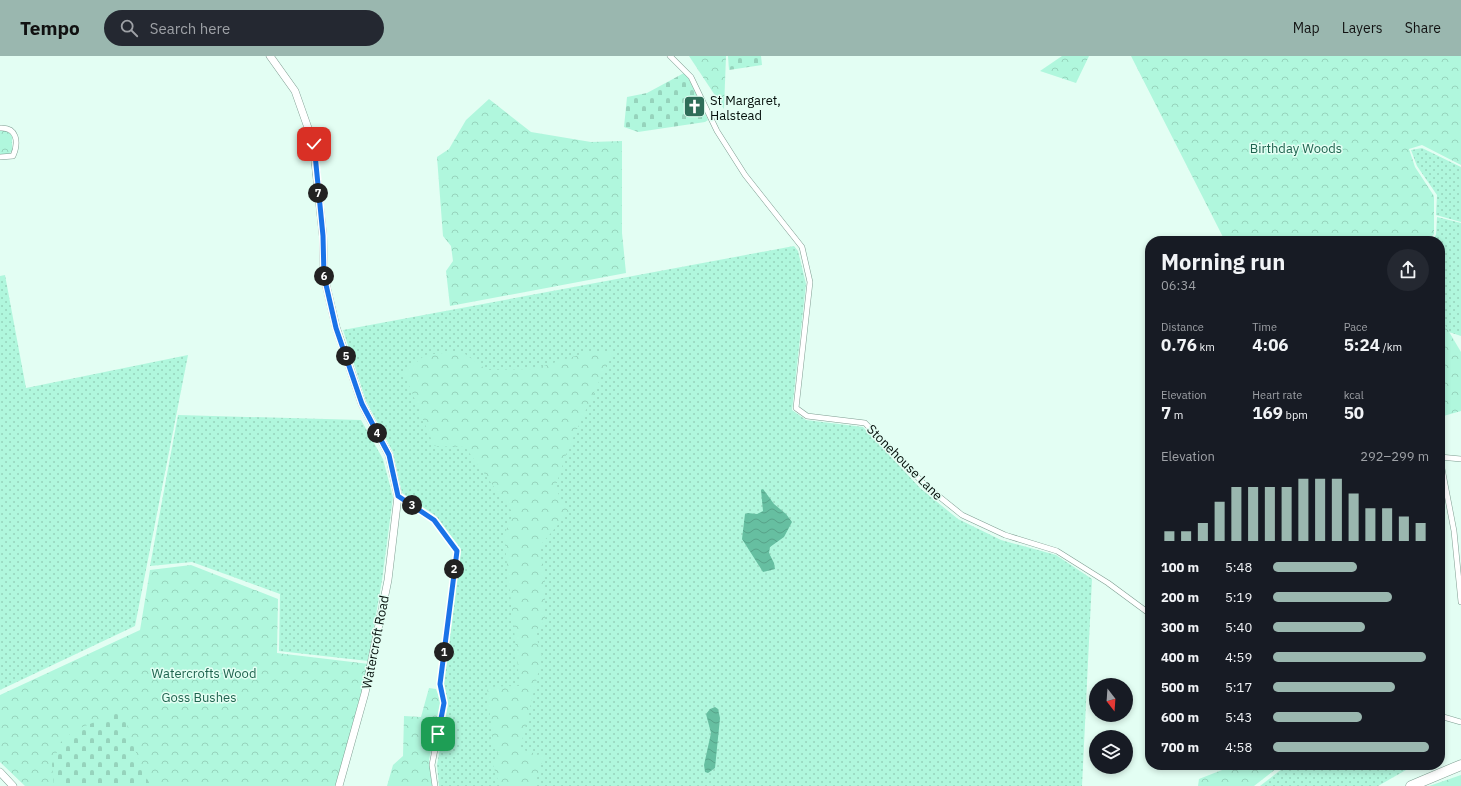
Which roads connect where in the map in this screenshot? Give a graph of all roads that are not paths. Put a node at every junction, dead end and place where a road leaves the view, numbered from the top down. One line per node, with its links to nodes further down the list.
1 (270, 56): 8 (street, Watercroft Road)
2 (670, 56): 10 (street, Stonehouse Lane)
3 (0, 128): 4 (street)
4 (0, 157)
5 (1445, 457): 6 (street)
6 (1461, 459)
7 (1445, 483): 9 (street)
8 (398, 496): 16 (street, Watercroft Road); 17 (street)
9 (1461, 602)
10 (1145, 610)
11 (1445, 717): 12 (street)
12 (1461, 722)
13 (1461, 765): 18 (highway)
14 (0, 772): 15 (street)
15 (13, 786)
16 (339, 786)
17 (435, 786)
18 (1411, 786)

